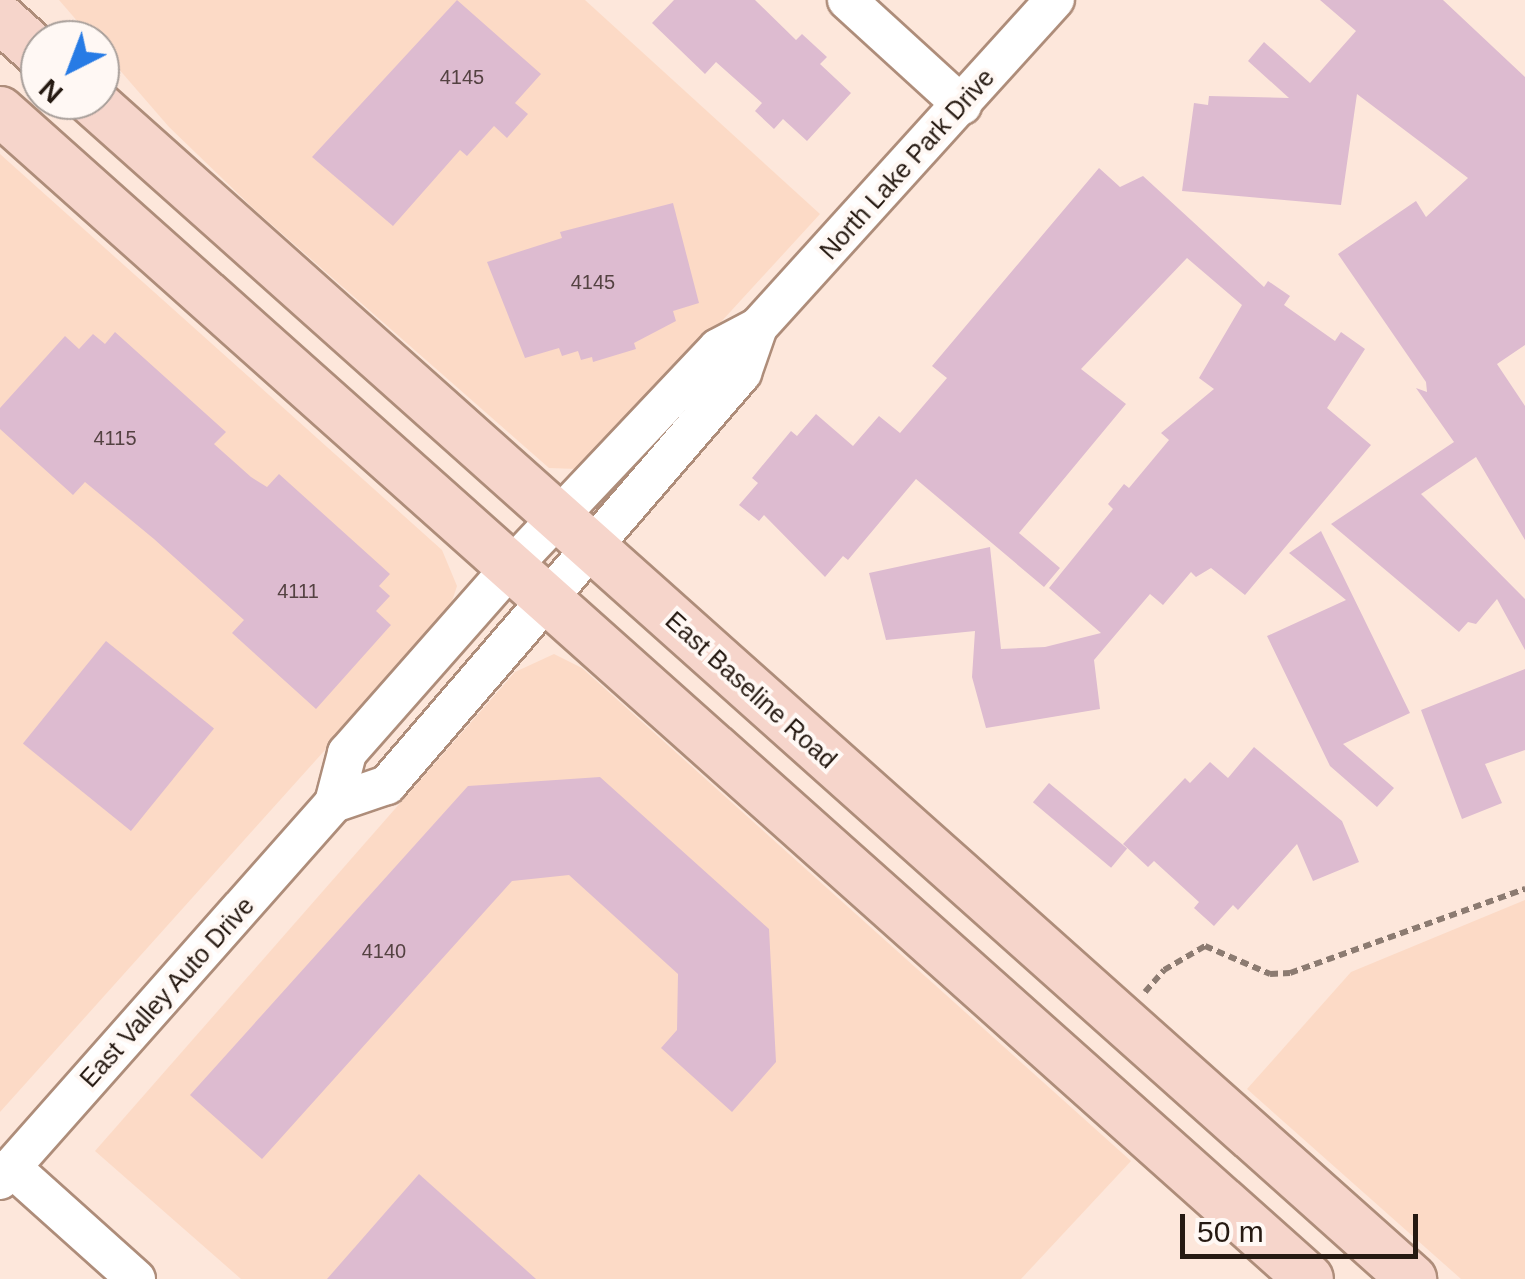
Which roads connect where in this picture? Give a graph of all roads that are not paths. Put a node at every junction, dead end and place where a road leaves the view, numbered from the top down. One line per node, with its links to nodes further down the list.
1 (847, 0): 5 (street)
2 (1055, 0): 5 (street, North Lake Park Drive)
3 (0, 18): 4 (main road)
4 (20, 36)
5 (962, 105): 8 (street, North Lake Park Drive)
6 (0, 111): 9 (main road)
7 (113, 120): 8 (main road, East Baseline Road)
8 (576, 532): 9 (street, North Lake Park Drive); 10 (street, North Lake Park Drive); 12 (main road, East Baseline Road)
9 (511, 567): 10 (main road); 11 (street, East Valley Auto Drive)
10 (550, 602): 11 (street); 13 (main road)
11 (334, 803): 14 (street, East Valley Auto Drive)
12 (997, 910): 13 (main road); 17 (main road, East Baseline Road)
13 (951, 962): 16 (main road)
14 (6, 1174): 15 (street)
15 (136, 1279)
16 (1309, 1279)
17 (1412, 1279)

